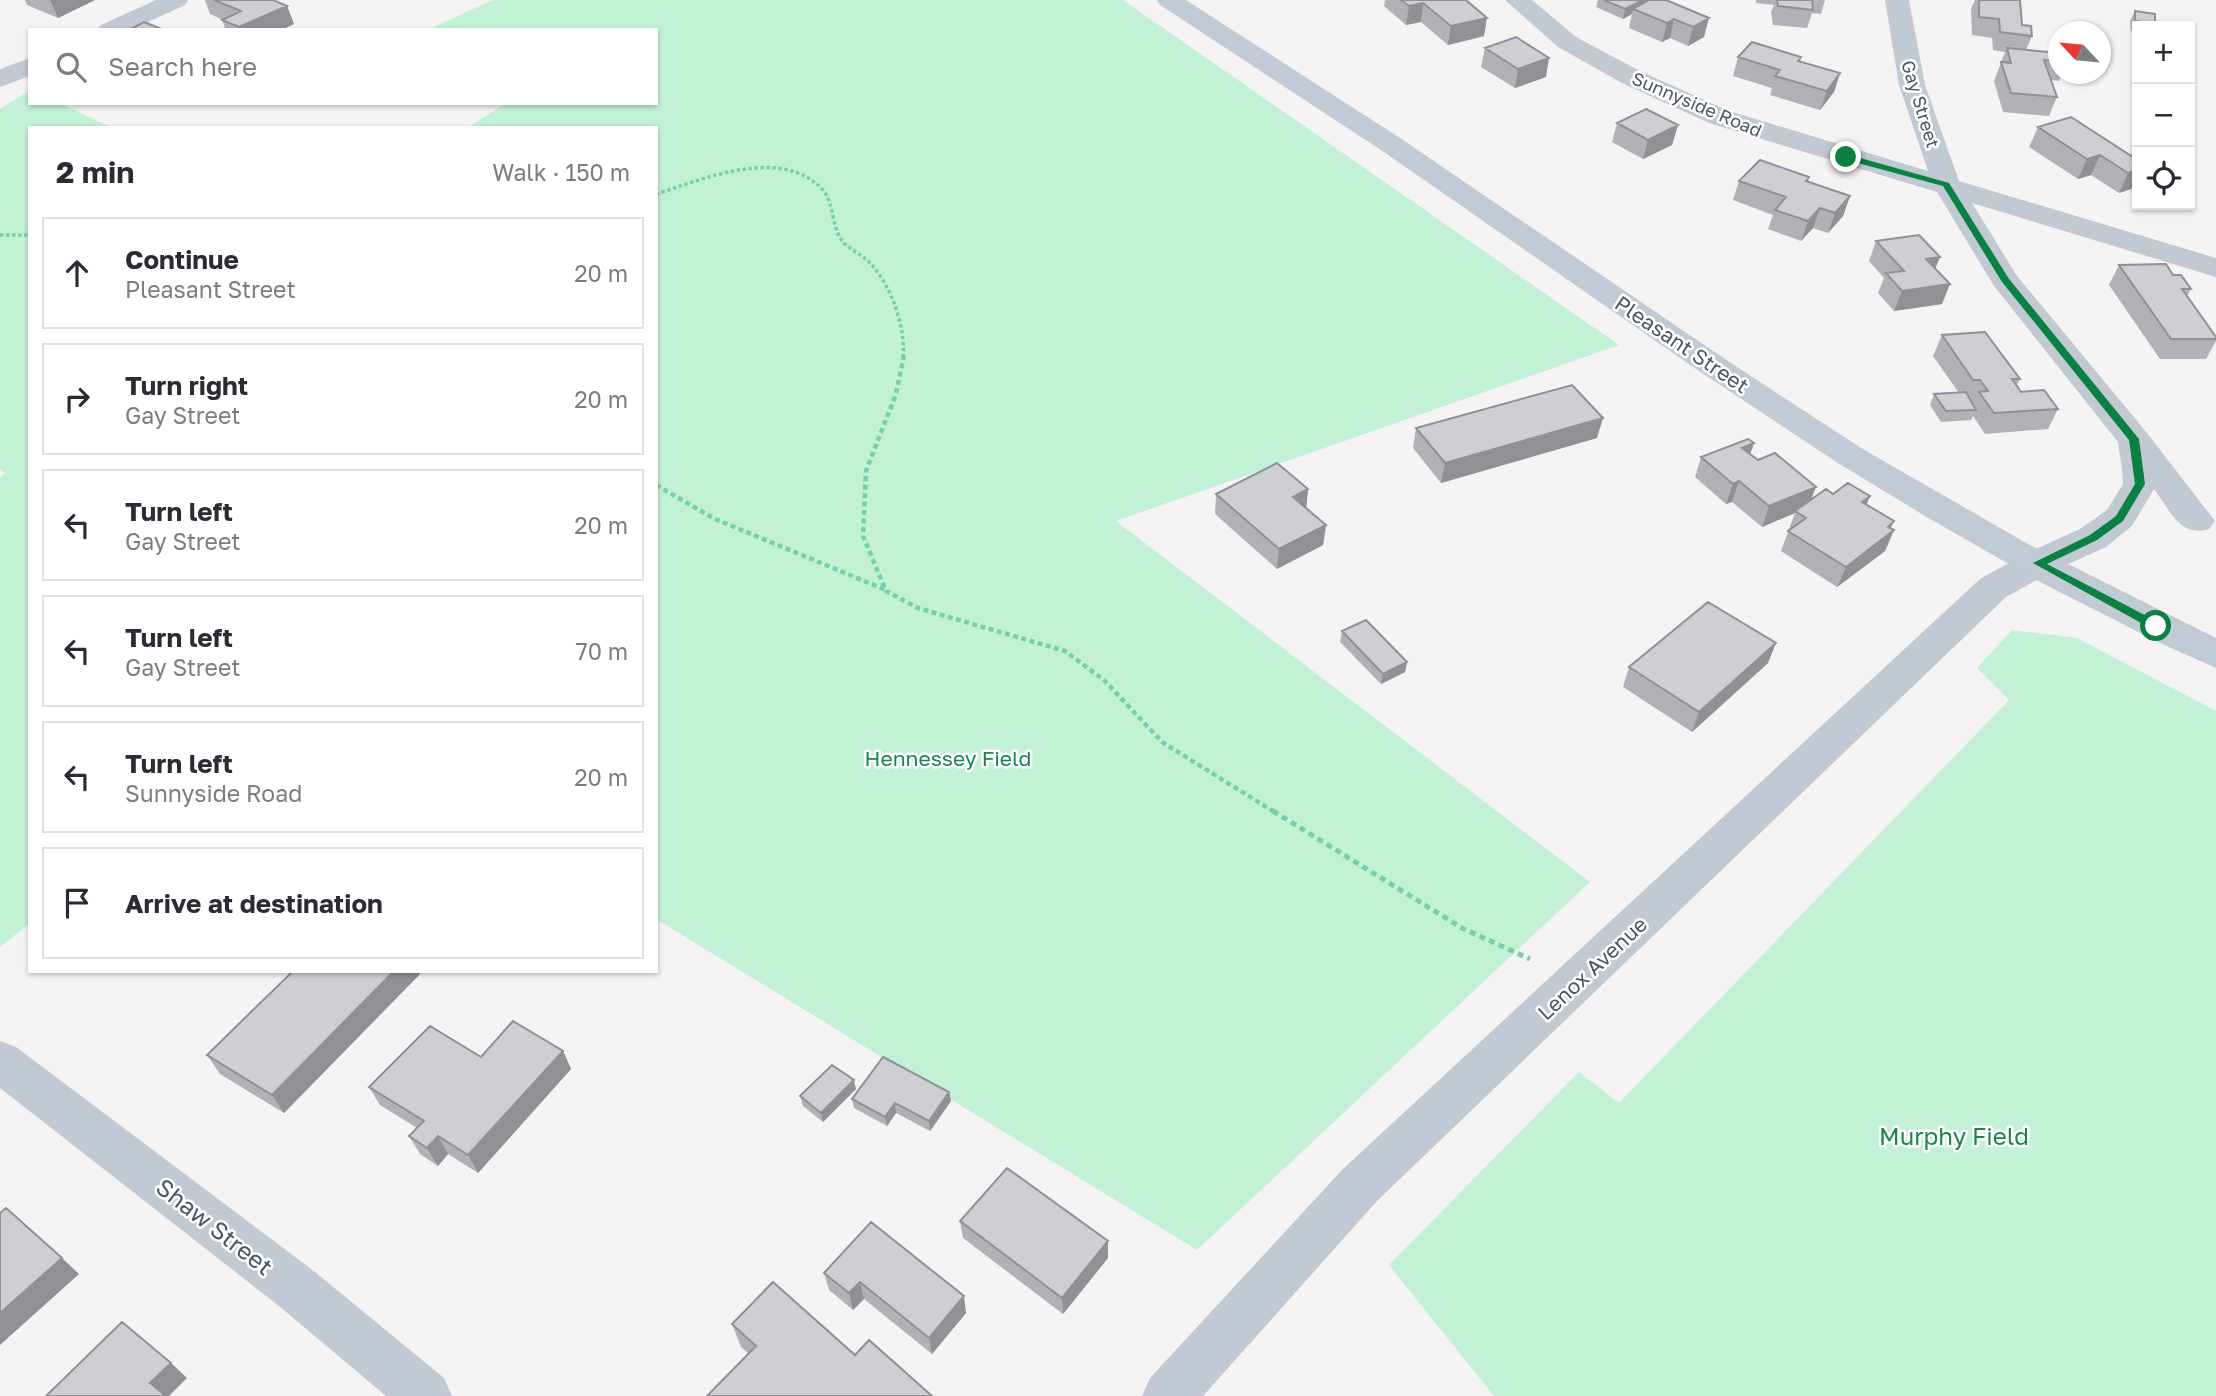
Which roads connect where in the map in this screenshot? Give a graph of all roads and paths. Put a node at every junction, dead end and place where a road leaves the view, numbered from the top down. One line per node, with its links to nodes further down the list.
1 (176, 0): 5 (street)
2 (1169, 0): 16 (street, Pleasant Street)
3 (1517, 0): 8 (street, Sunnyside Road)
4 (1897, 0): 8 (street, Gay Street)
5 (114, 28)
6 (28, 67): 7 (street)
7 (0, 79)
8 (1947, 184): 12 (street, Sunnyside Road); 13 (street, Gay Street)
9 (658, 193): 17 (path)
10 (0, 235): 11 (path)
11 (28, 235)
12 (2216, 268)
13 (2134, 439): 15 (street, Gay Street); 16 (street)
14 (658, 486): 17 (path)
15 (2197, 520)
16 (2038, 563): 18 (street, Pleasant Street); 19 (street, Lenox Avenue)
17 (886, 591): 19 (path)
18 (2216, 654)
19 (1579, 980): 22 (street, Lenox Avenue)
20 (0, 1061): 21 (street, Shaw Street)
21 (426, 1396)
22 (1168, 1396)

